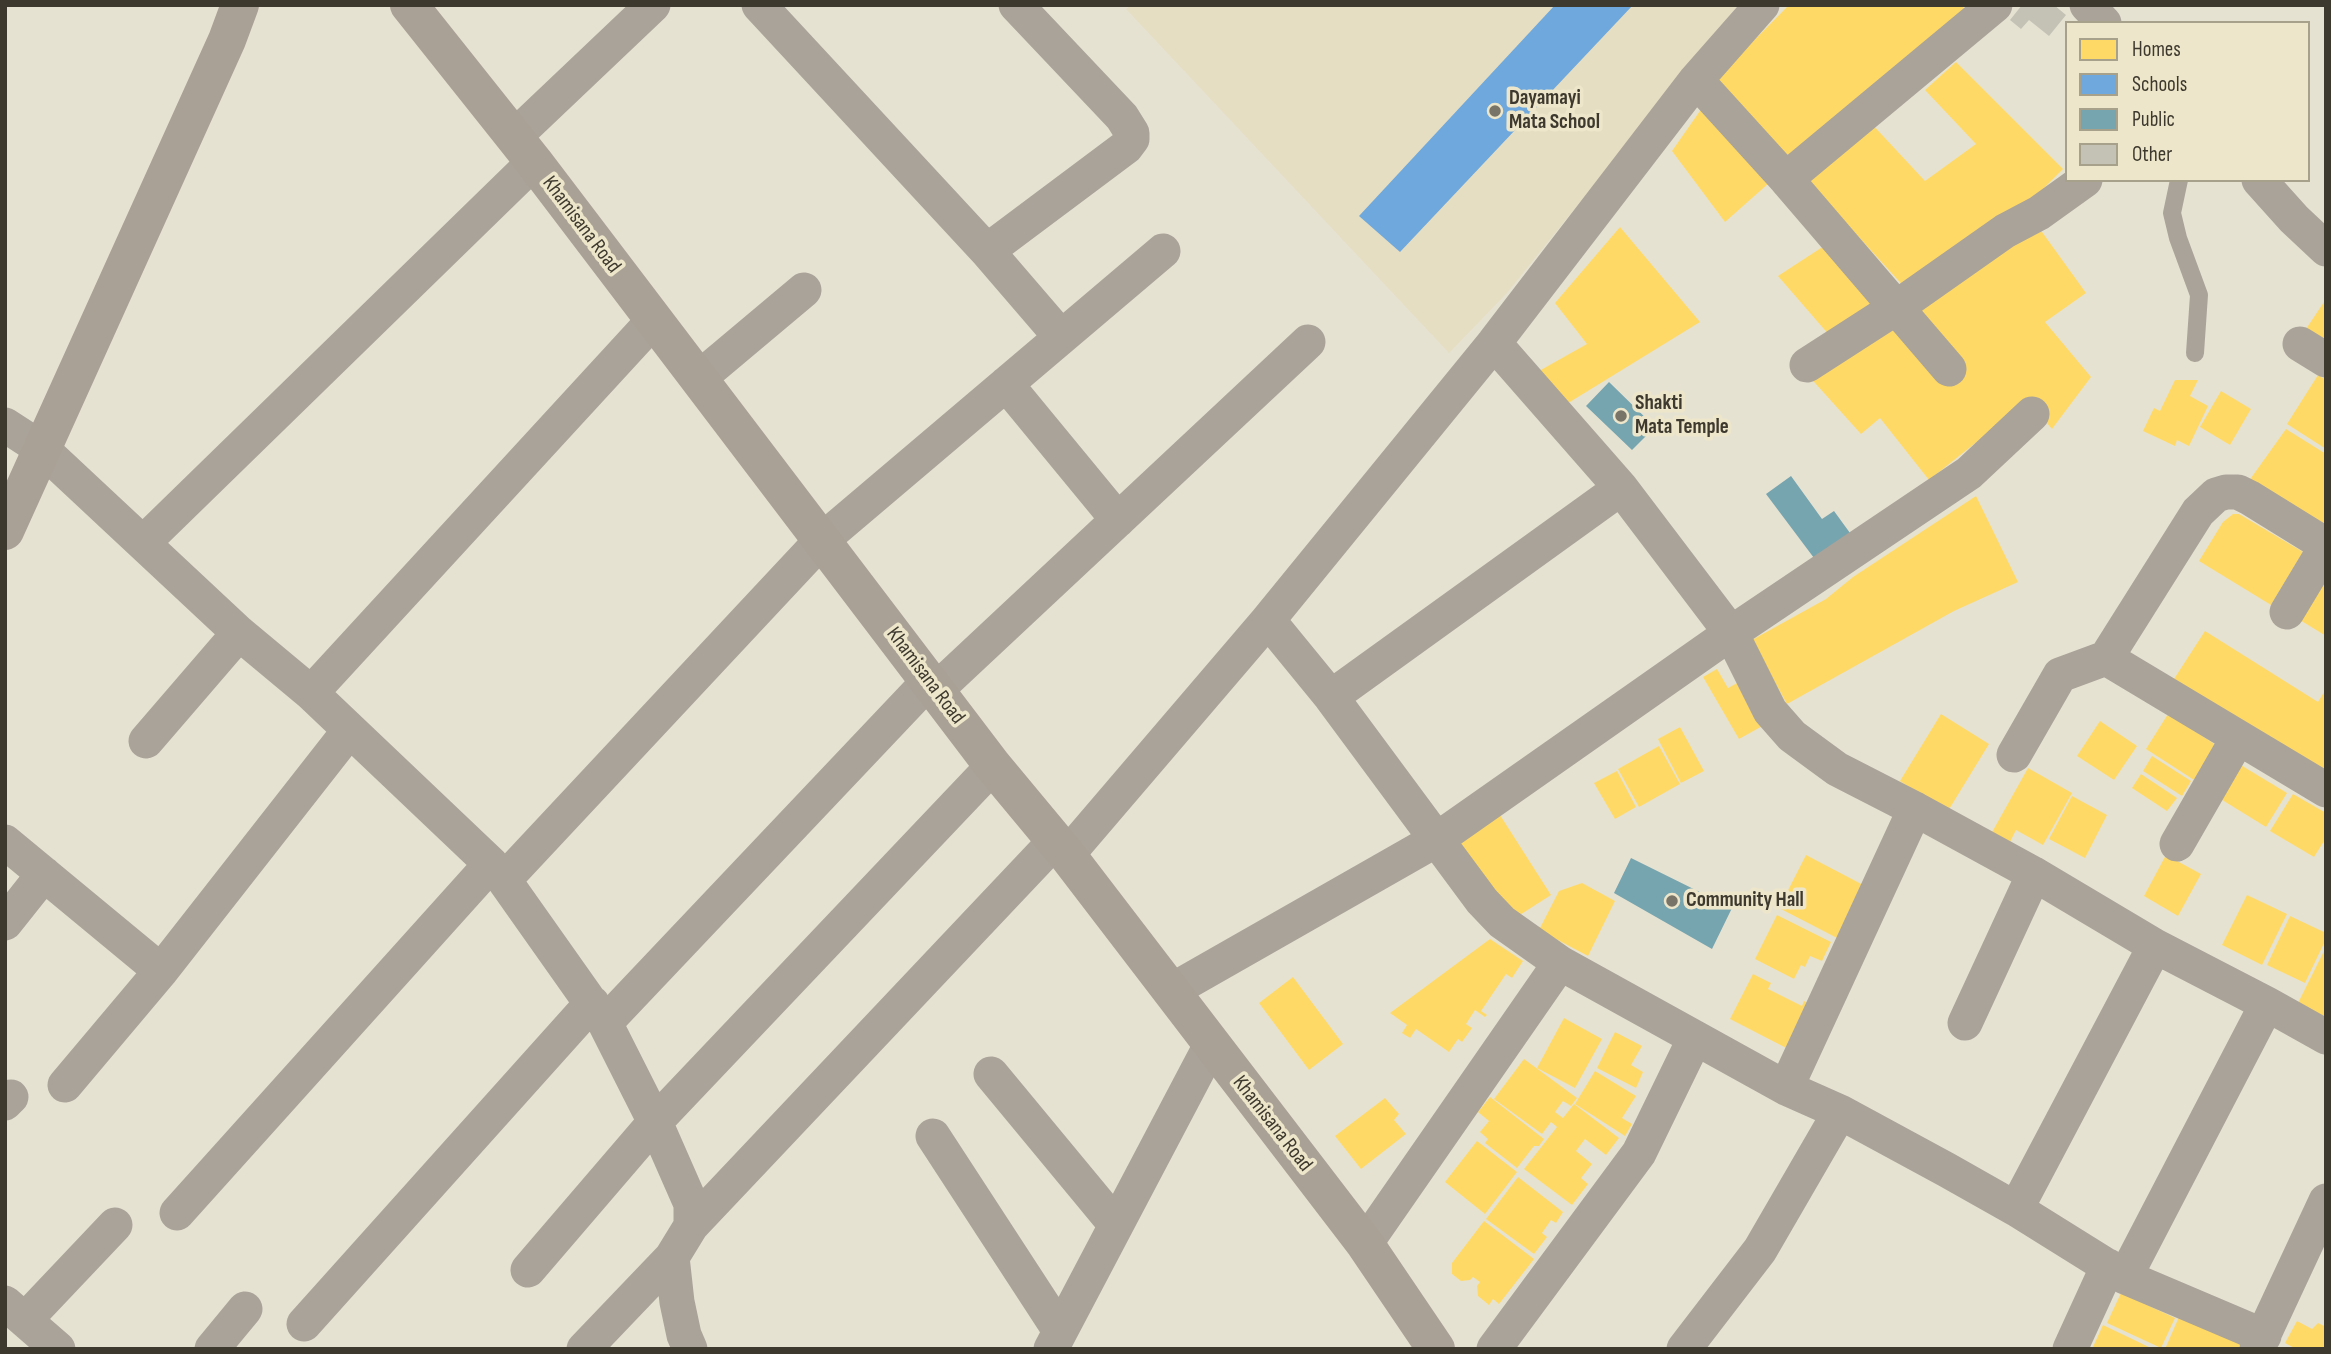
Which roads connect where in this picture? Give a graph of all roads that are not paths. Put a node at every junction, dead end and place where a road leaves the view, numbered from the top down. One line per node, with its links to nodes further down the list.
1 (240, 5): 32 (street)
2 (409, 5): 11 (street, Khamisana Road)
3 (653, 5): 11 (street)
4 (759, 5): 17 (street)
5 (1016, 5): 17 (street)
6 (1762, 5): 10 (street)
7 (1995, 5): 12 (street)
8 (2087, 5): 9 (street)
9 (2102, 21)
10 (1696, 80): 12 (street); 24 (street)
11 (524, 149): 21 (street, Khamisana Road); 37 (street)
12 (1786, 179): 20 (street)
13 (2082, 182): 20 (street)
14 (2179, 182): 25 (lane)
15 (2261, 182): 16 (street)
16 (2326, 249)
17 (987, 251): 22 (street)
18 (1163, 251): 22 (street)
19 (804, 290): 28 (street)
20 (1897, 307): 26 (street); 27 (street)
21 (653, 321): 28 (street, Khamisana Road); 45 (street)
22 (1061, 337): 29 (street)
23 (1308, 342): 34 (street)
24 (1494, 343): 33 (street); 40 (street)
25 (2195, 353)
26 (1807, 365)
27 (1949, 369)
28 (698, 379): 36 (street, Khamisana Road)
29 (1006, 384): 34 (street); 36 (street)
30 (2032, 414): 42 (street)
31 (5, 425): 32 (street)
32 (42, 449): 35 (street); 37 (street)
33 (1621, 488): 42 (street); 46 (street)
34 (1118, 520): 44 (street)
35 (5, 531)
36 (821, 541): 44 (street, Khamisana Road); 58 (street)
37 (143, 543): 41 (street)
38 (2326, 546): 39 (street); 43 (street)
39 (2287, 611)
40 (1268, 620): 46 (street); 57 (street)
41 (239, 633): 45 (street); 49 (street)
42 (1731, 633): 53 (street); 54 (street)
43 (2106, 658): 48 (street); 50 (street)
44 (932, 685): 51 (street, Khamisana Road); 67 (street)
45 (311, 693): 47 (street)
46 (1331, 697): 54 (street)
47 (349, 731): 58 (street); 64 (street)
48 (2238, 737): 52 (street); 56 (street)
49 (146, 741)
50 (2014, 755)
51 (993, 766): 57 (street, Khamisana Road); 76 (street)
52 (2326, 790)
53 (1915, 808): 60 (street); 74 (street)
54 (1436, 839): 63 (street); 65 (street)
55 (5, 842): 59 (street)
56 (2177, 844)
57 (1061, 848): 65 (street, Khamisana Road); 83 (street)
58 (498, 872): 67 (street); 80 (street)
59 (44, 874): 61 (street); 64 (street)
60 (2034, 874): 62 (street); 68 (street)
61 (5, 923)
62 (2155, 946): 66 (street); 79 (street)
63 (1560, 963): 70 (street); 84 (street)
64 (161, 971): 73 (street)
65 (1171, 991): 71 (street, Khamisana Road)
66 (2267, 1004): 69 (street); 87 (street)
67 (598, 1013): 76 (street); 90 (street)
68 (1965, 1023)
69 (2326, 1037)
70 (1695, 1038): 74 (street); 98 (street)
71 (1211, 1045): 81 (street); 84 (street, Khamisana Road)
72 (992, 1074): 81 (street)
73 (65, 1085)
74 (1786, 1088): 75 (street)
75 (1840, 1112): 79 (street); 99 (street)
76 (654, 1122): 83 (street); 86 (street)
77 (933, 1136): 91 (street)
78 (2326, 1201): 92 (street)
79 (2016, 1209): 87 (street)
80 (177, 1213)
81 (1116, 1225): 91 (street)
82 (115, 1226): 89 (street)
83 (691, 1226): 85 (street)
84 (1365, 1244): 97 (street, Khamisana Road)
85 (672, 1257): 95 (street); 96 (street)
86 (528, 1270)
87 (2116, 1272): 92 (street); 100 (street)
88 (245, 1309): 94 (street)
89 (15, 1312): 93 (street)
90 (304, 1324)
91 (1055, 1340)
92 (2260, 1343)
93 (58, 1349)
94 (212, 1349)
95 (584, 1349)
96 (690, 1349)
97 (1436, 1349)
98 (1494, 1349)
99 (1684, 1349)
100 (2070, 1349)

